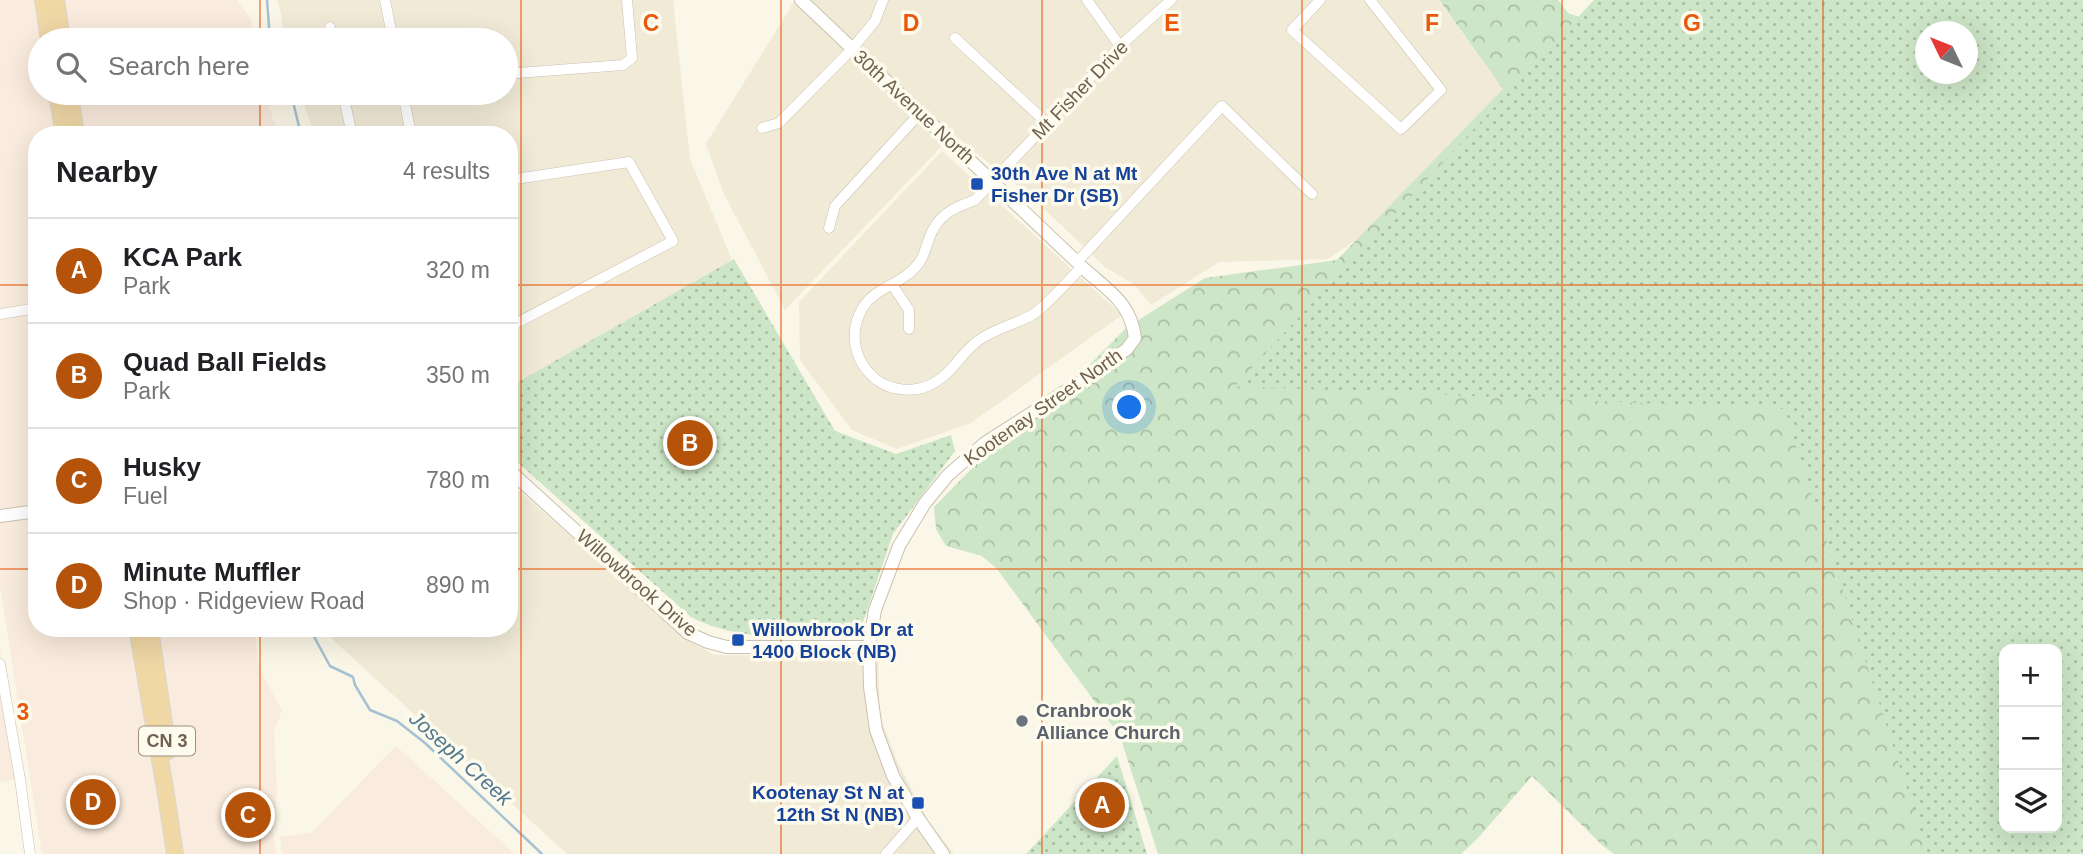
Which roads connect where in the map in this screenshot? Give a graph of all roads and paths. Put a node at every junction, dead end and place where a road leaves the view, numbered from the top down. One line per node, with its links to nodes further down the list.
1 (43, 0): 11 (highway)
2 (56, 0): 12 (highway)
3 (385, 0): 13 (street)
4 (627, 0): 17 (street)
5 (801, 0): 16 (street, 30th Avenue North)
6 (883, 0): 16 (street)
7 (1087, 0): 15 (street)
8 (1171, 0): 15 (street, Mt Fisher Drive)
9 (1320, 0): 10 (street)
10 (1370, 0)
11 (47, 28)
12 (60, 28)
13 (391, 28)
14 (955, 38): 23 (street)
15 (1120, 46): 23 (street, Mt Fisher Drive)
16 (852, 48): 22 (street, 30th Avenue North); 28 (street)
17 (518, 73)
18 (59, 105): 24 (highway)
19 (72, 105): 25 (highway)
20 (346, 105): 26 (street)
21 (405, 105): 27 (street)
22 (920, 113): 30 (street, 30th Avenue North); 32 (street)
23 (1048, 124): 30 (street, Mt Fisher Drive)
24 (62, 126)
25 (75, 126)
26 (350, 126)
27 (409, 126)
28 (762, 128)
29 (518, 179): 37 (street)
30 (993, 182): 33 (street, 30th Avenue North); 34 (street, Mt Fisher Drive)
31 (1312, 194): 33 (street)
32 (829, 228)
33 (1079, 265): 34 (street, Mt Fisher Drive); 39 (street, 30th Avenue North)
34 (893, 286): 38 (street)
35 (28, 309): 36 (street)
36 (0, 314)
37 (518, 322)
38 (909, 329)
39 (1135, 338): 45 (street, Kootenay Street North)
40 (518, 478): 45 (street, Willowbrook Drive)
41 (28, 512): 42 (street)
42 (0, 516)
43 (139, 637): 49 (highway, CN 3)
44 (151, 637): 50 (highway, CN 3)
45 (869, 647): 47 (street, Kootenay Street North)
46 (0, 664): 48 (street)
47 (918, 818): 51 (street); 52 (street, Kootenay Street North)
48 (30, 854)
49 (175, 854)
50 (184, 854)
51 (886, 854)
52 (943, 854)

